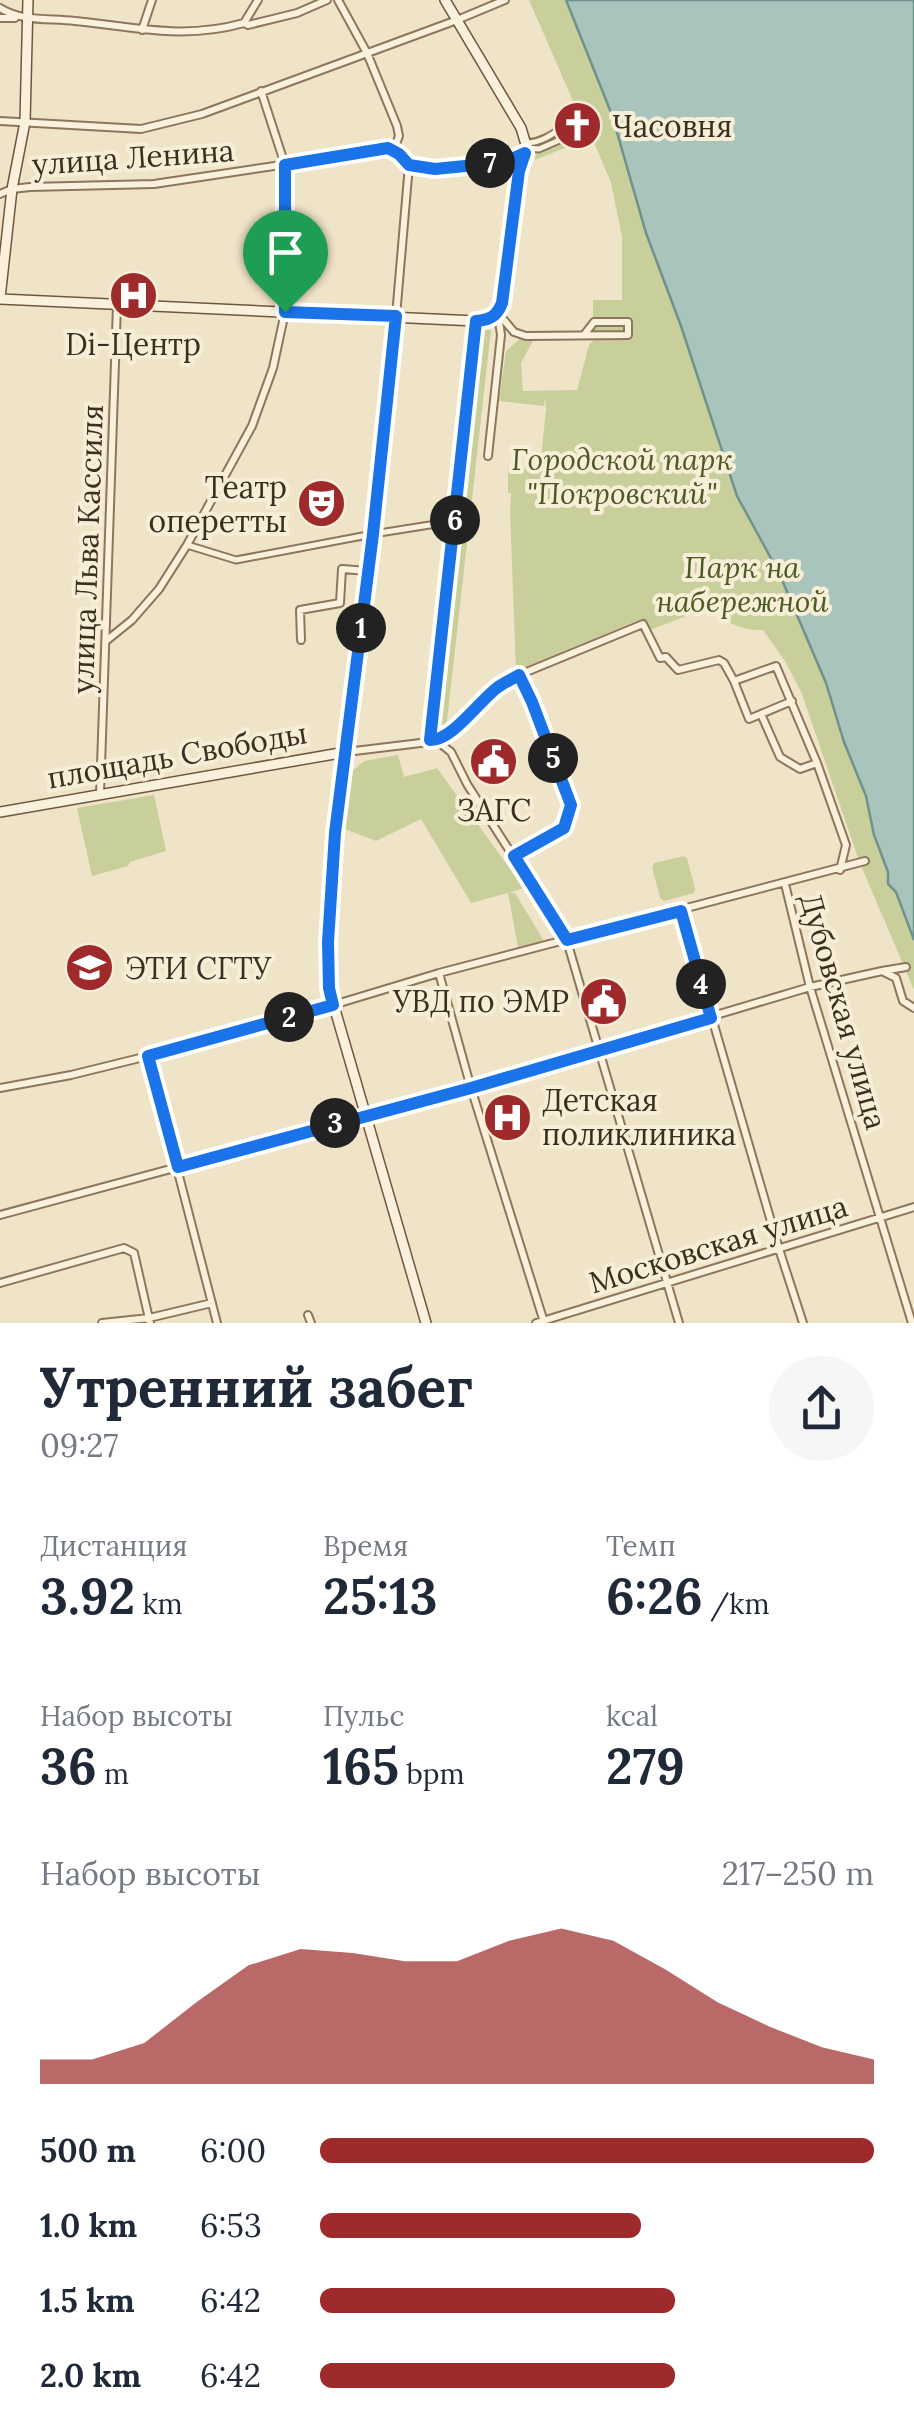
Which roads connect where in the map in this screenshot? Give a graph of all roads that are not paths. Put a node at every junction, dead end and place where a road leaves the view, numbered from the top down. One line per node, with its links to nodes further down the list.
1 (28, 0): 10 (main road)
2 (152, 0): 13 (street)
3 (258, 0): 12 (street)
4 (327, 0): 12 (street)
5 (338, 0): 14 (street)
6 (445, 0): 11 (main road)
7 (505, 0): 11 (street)
8 (0, 8): 10 (street)
9 (0, 18): 10 (street)
10 (21, 18): 13 (street); 18 (main road)
11 (457, 20): 14 (street); 23 (main road)
12 (244, 24): 13 (street)
13 (142, 30)
14 (367, 53): 15 (street); 22 (street)
15 (261, 91): 18 (street); 24 (street)
16 (591, 114): 19 (street)
17 (0, 121): 18 (street)
18 (24, 122): 26 (main road)
19 (567, 124): 21 (street); 23 (street)
20 (594, 125): 21 (street)
21 (570, 135): 23 (street)
22 (388, 148): 24 (street, улица Ленина); 25 (street)
23 (526, 148): 25 (street); 31 (main road)
24 (285, 165): 26 (street, улица Ленина); 30 (street)
25 (409, 165): 32 (street)
26 (12, 189): 27 (street, улица Ленина); 28 (main road)
27 (0, 194)
28 (0, 298): 29 (main road)
29 (117, 305): 30 (main road); 41 (street, улица Льва Кассиля)
30 (285, 312): 32 (main road); 38 (street)
31 (498, 313): 33 (main road); 34 (street); 35 (street)
32 (396, 316): 33 (main road); 37 (main road)
33 (476, 321): 36 (street)
34 (584, 336): 34 (street)
35 (488, 456)
36 (454, 525): 37 (street); 46 (street)
37 (373, 534): 38 (street); 39 (main road)
38 (188, 546): 41 (street)
39 (368, 572): 40 (street); 47 (main road)
40 (301, 640)
41 (106, 641): 49 (street, улица Льва Кассиля)
42 (519, 675): 43 (street); 46 (street); 51 (street)
43 (734, 681): 44 (street); 45 (street)
44 (792, 701): 45 (street); 48 (street)
45 (760, 714): 48 (street)
46 (433, 741): 47 (street, площадь Свободы); 51 (street)
47 (346, 752): 49 (main road, площадь Свободы); 61 (main road)
48 (817, 763): 53 (street)
49 (100, 794): 50 (main road, площадь Свободы)
50 (0, 812)
51 (514, 856): 56 (street)
52 (866, 862): 53 (street)
53 (840, 870): 54 (street)
54 (785, 884): 55 (street); 60 (street, Дубовская улица)
55 (681, 911): 56 (street); 63 (street)
56 (567, 940): 59 (street); 64 (street)
57 (906, 966): 58 (street)
58 (882, 972): 60 (street); 62 (street)
59 (440, 973): 61 (street); 67 (street)
60 (810, 987): 63 (street); 72 (street, Дубовская улица)
61 (333, 1005): 65 (street); 68 (main road)
62 (914, 1008)
63 (711, 1018): 64 (street); 73 (street)
64 (598, 1050): 67 (street); 75 (street)
65 (148, 1056): 66 (street); 69 (street)
66 (0, 1088)
67 (471, 1088): 68 (street); 78 (street)
68 (364, 1116): 69 (street); 81 (main road)
69 (178, 1167): 71 (street); 76 (street)
70 (914, 1207): 72 (street, Московская улица)
71 (0, 1215)
72 (880, 1218): 73 (street, Московская улица); 84 (street, Дубовская улица)
73 (778, 1250): 75 (street, Московская улица); 83 (street)
74 (0, 1282): 77 (street)
75 (667, 1282): 78 (street, Московская улица); 82 (street)
76 (212, 1302): 77 (street); 80 (street)
77 (150, 1320): 79 (street)
78 (542, 1322)
79 (102, 1323)
80 (217, 1323)
81 (426, 1323)
82 (679, 1323)
83 (803, 1323)
84 (912, 1323)

